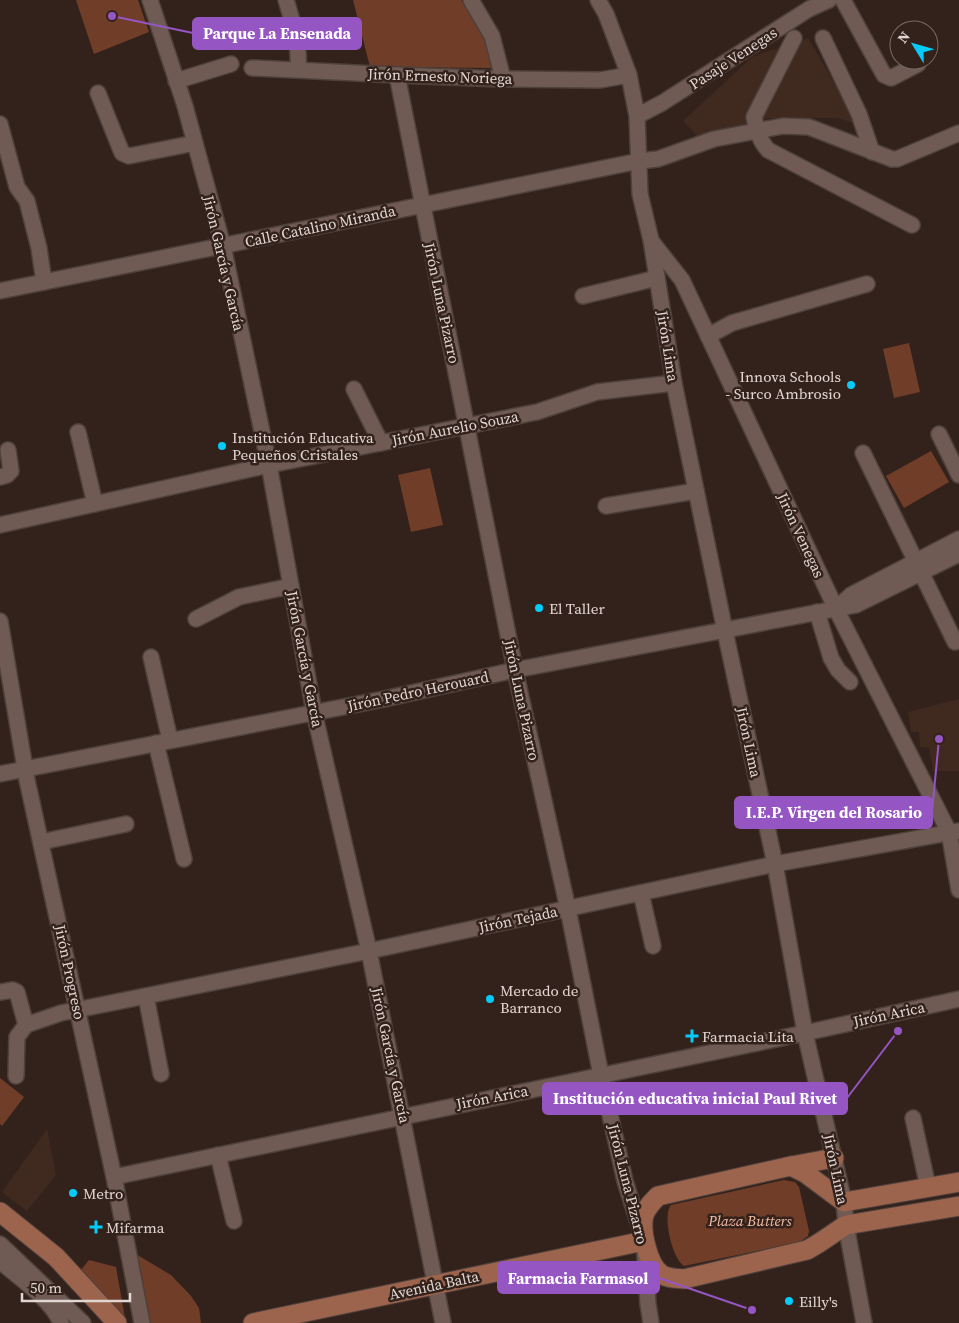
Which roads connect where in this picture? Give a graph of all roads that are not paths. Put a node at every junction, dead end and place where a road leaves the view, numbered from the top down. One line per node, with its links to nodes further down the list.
1 (150, 0): 17 (street, Jirón García y García)
2 (286, 0): 12 (street)
3 (471, 0): 16 (street)
4 (598, 0): 14 (street, Jirón Lima)
5 (829, 0): 7 (street, Pasaje Venegas)
6 (843, 0): 13 (street)
7 (806, 4): 19 (street, Pasaje Venegas)
8 (794, 38): 21 (street)
9 (823, 38): 24 (street)
10 (231, 64): 17 (street)
11 (252, 68): 12 (street, Jirón Ernesto Noriega)
12 (298, 70): 15 (street, Jirón Ernesto Noriega)
13 (906, 70)
14 (629, 74): 16 (street, Jirón Ernesto Noriega); 19 (street, Jirón Lima)
15 (397, 75): 16 (street, Jirón Ernesto Noriega); 26 (street, Jirón Luna Pizarro)
16 (503, 79)
17 (176, 81): 23 (street, Jirón García y García)
18 (98, 93): 23 (street)
19 (637, 116): 25 (street, Jirón Lima)
20 (0, 124): 31 (street)
21 (757, 131): 24 (street, Calle Catalino Miranda); 25 (street, Calle Catalino Miranda); 27 (street)
22 (959, 133): 24 (street, Calle Catalino Miranda)
23 (194, 143): 29 (street, Jirón García y García)
24 (872, 152)
25 (639, 161): 26 (street, Calle Catalino Miranda); 28 (street, Jirón Lima)
26 (421, 205): 29 (street, Calle Catalino Miranda); 38 (street, Jirón Luna Pizarro)
27 (912, 225)
28 (651, 240): 30 (street, Jirón Lima); 35 (street, Jirón Venegas)
29 (223, 246): 31 (street, Calle Catalino Miranda); 44 (street, Jirón García y García)
30 (657, 278): 34 (street); 36 (street, Jirón Lima)
31 (44, 282): 33 (street, Calle Catalino Miranda)
32 (867, 284): 35 (street)
33 (0, 291)
34 (583, 296)
35 (708, 336): 55 (street, Jirón Venegas)
36 (674, 383): 38 (street, Jirón Aurelio Souza); 47 (street, Jirón Lima)
37 (354, 389): 41 (street)
38 (467, 426): 41 (street, Jirón Aurelio Souza); 62 (street, Jirón Luna Pizarro)
39 (78, 432): 48 (street)
40 (939, 434): 45 (street)
41 (382, 443): 44 (street, Jirón Aurelio Souza)
42 (8, 450): 46 (street)
43 (863, 453): 53 (street)
44 (269, 464): 48 (street, Jirón Aurelio Souza); 54 (street, Jirón García y García)
45 (959, 475)
46 (0, 477)
47 (696, 491): 49 (street); 59 (street, Jirón Lima)
48 (95, 504): 50 (street, Jirón Aurelio Souza)
49 (606, 506)
50 (0, 525)
51 (959, 539): 53 (street)
52 (959, 554): 53 (street)
53 (918, 567): 55 (street, Jirón Pedro Herouard); 60 (street)
54 (291, 586): 57 (street); 64 (street, Jirón García y García)
55 (836, 608): 56 (street, Jirón Pedro Herouard); 69 (street, Jirón Venegas)
56 (817, 612): 59 (street, Jirón Pedro Herouard); 63 (street)
57 (196, 619)
58 (0, 621): 66 (street, Jirón Progreso)
59 (725, 631): 62 (street, Jirón Pedro Herouard); 72 (street, Jirón Lima)
60 (955, 642)
61 (151, 657): 65 (street)
62 (515, 670): 64 (street, Jirón Pedro Herouard); 75 (street, Jirón Luna Pizarro)
63 (850, 682)
64 (314, 712): 65 (street, Jirón Pedro Herouard); 77 (street, Jirón García y García)
65 (163, 742): 66 (street, Jirón Pedro Herouard); 71 (street)
66 (25, 769): 67 (street, Jirón Pedro Herouard); 70 (street, Jirón Progreso)
67 (0, 774)
68 (126, 824): 70 (street)
69 (954, 831): 72 (street, Jirón Tejada); 73 (street, Jirón Venegas)
70 (41, 842): 81 (street, Jirón Progreso)
71 (184, 859)
72 (775, 864): 74 (street, Jirón Tejada); 83 (street, Jirón Lima)
73 (959, 890)
74 (641, 893): 75 (street, Jirón Tejada); 76 (street)
75 (568, 909): 77 (street, Jirón Tejada); 85 (street, Jirón Luna Pizarro)
76 (653, 946)
77 (369, 950): 79 (street, Jirón Tejada); 87 (street, Jirón García y García)
78 (0, 992): 82 (street)
79 (146, 996): 81 (street, Jirón Tejada); 84 (street)
80 (959, 999): 83 (street, Jirón Arica)
81 (78, 1010): 82 (street, Jirón Tejada); 92 (street, Jirón Progreso)
82 (26, 1025): 86 (street)
83 (805, 1033): 85 (street, Jirón Arica); 90 (street, Jirón Lima)
84 (161, 1074)
85 (601, 1075): 87 (street, Jirón Arica); 101 (street, Jirón Luna Pizarro)
86 (16, 1076)
87 (403, 1115): 89 (street, Jirón Arica); 104 (street, Jirón García y García)
88 (913, 1118): 94 (street)
89 (218, 1155): 92 (street, Jirón Arica); 99 (street)
90 (834, 1158): 91 (main road); 95 (street, Jirón Lima)
91 (791, 1166): 95 (main road); 101 (main road)
92 (114, 1177): 110 (street, Jirón Progreso)
93 (959, 1182): 94 (main road)
94 (928, 1187): 95 (main road)
95 (844, 1202): 100 (street, Jirón Lima)
96 (959, 1206): 100 (main road)
97 (0, 1212): 109 (main road)
98 (0, 1219): 108 (street)
99 (234, 1221)
100 (846, 1225): 101 (main road); 113 (street, Jirón Lima)
101 (644, 1241): 104 (main road, Avenida Balta); 112 (street, Jirón Luna Pizarro)
102 (0, 1244): 107 (street)
103 (0, 1261): 106 (street)
104 (435, 1285): 105 (main road, Avenida Balta); 111 (street, Jirón García y García)
105 (258, 1322)
106 (61, 1323)
107 (83, 1323)
108 (108, 1323)
109 (118, 1323)
110 (142, 1323)
111 (444, 1323)
112 (651, 1323)
113 (864, 1323)

